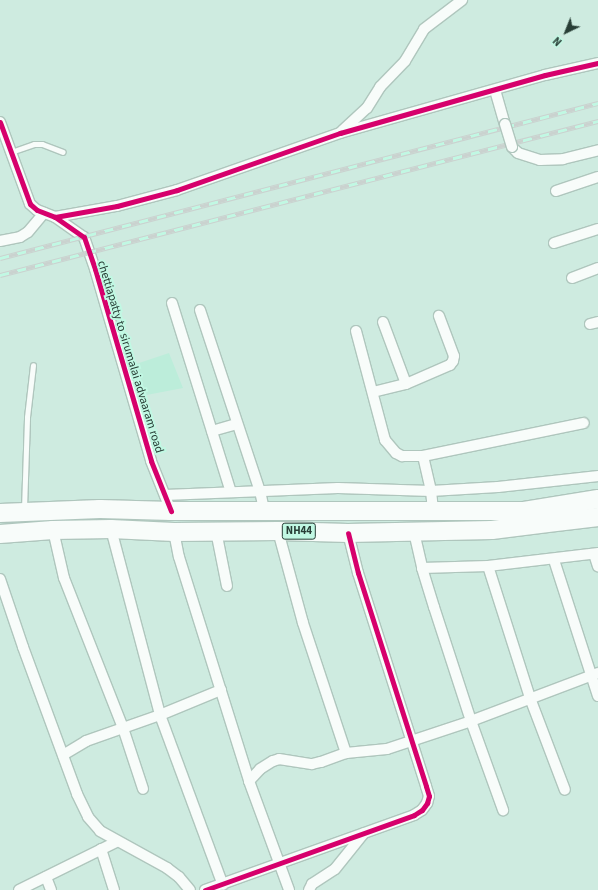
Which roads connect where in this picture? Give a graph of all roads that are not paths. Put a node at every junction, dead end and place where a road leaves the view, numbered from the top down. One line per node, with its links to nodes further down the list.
1 (462, 0): 5 (street)
2 (598, 63): 3 (street)
3 (495, 90): 5 (street); 6 (street, bridge)
4 (0, 122): 7 (street, chettiapatty to sirumalai advaaram road)
5 (340, 133): 12 (street)
6 (598, 150)
7 (10, 152): 8 (lane); 11 (street, chettiapatty to sirumalai advaaram road)
8 (63, 152)
9 (598, 177): 10 (street)
10 (556, 191)
11 (44, 213): 12 (street, chettiapatty to sirumalai advaaram road); 14 (street)
12 (55, 217): 35 (street, chettiapatty to sirumalai advaaram road)
13 (598, 229): 15 (street)
14 (0, 242)
15 (554, 243)
16 (598, 268): 17 (street)
17 (572, 278)
18 (172, 303): 28 (street)
19 (200, 310): 27 (street)
20 (439, 316): 24 (street)
21 (383, 322): 24 (street)
22 (356, 331): 25 (street)
23 (33, 366): 38 (lane)
24 (406, 384): 25 (street)
25 (373, 392): 29 (street)
26 (584, 423): 29 (street)
27 (237, 424): 28 (street); 31 (street)
28 (212, 431): 33 (street)
29 (423, 456): 32 (street)
30 (598, 476): 32 (street)
31 (260, 491): 32 (street); 33 (street); 36 (street)
32 (431, 491): 37 (street)
33 (231, 492): 35 (street)
34 (598, 499): 37 (highway, NH44)
35 (168, 503): 36 (highway, NH44); 38 (highway, NH44)
36 (264, 510): 37 (highway, NH44)
37 (433, 511)
38 (24, 512): 39 (highway, NH44)
39 (0, 514)
40 (598, 517): 46 (highway, NH44)
41 (111, 529): 42 (highway, NH44); 45 (highway, NH44); 60 (street)
42 (53, 530): 48 (highway, NH44); 62 (street)
43 (216, 531): 44 (highway, NH44); 45 (highway, NH44); 55 (street)
44 (278, 531): 47 (highway, NH44); 64 (street)
45 (174, 532): 57 (street)
46 (414, 532): 47 (highway, NH44); 53 (street)
47 (348, 533): 63 (street)
48 (0, 534)
49 (596, 554): 50 (street); 52 (street)
50 (554, 560): 51 (street); 56 (street)
51 (488, 566): 53 (street); 59 (street)
52 (598, 566)
53 (422, 568): 61 (street)
54 (0, 579): 65 (street)
55 (227, 586)
56 (594, 674): 58 (street); 59 (street)
57 (221, 690): 60 (street); 66 (street)
58 (598, 696)
59 (530, 698): 61 (street); 68 (street)
60 (160, 715): 62 (street); 75 (street)
61 (471, 721): 63 (street); 69 (street)
62 (123, 728): 65 (street); 67 (street)
63 (412, 741): 64 (street); 70 (street)
64 (346, 753): 66 (street)
65 (63, 755): 71 (street)
66 (249, 781): 73 (street)
67 (143, 789)
68 (565, 790)
69 (503, 810)
70 (364, 833): 73 (street); 82 (street)
71 (118, 841): 72 (street); 79 (street)
72 (101, 849): 74 (street); 78 (street)
73 (280, 864): 75 (street); 81 (street)
74 (46, 877): 76 (street); 77 (street)
75 (223, 885): 80 (street)
76 (19, 890)
77 (51, 890)
78 (114, 890)
79 (190, 890)
80 (205, 890)
81 (289, 890)
82 (309, 890)

